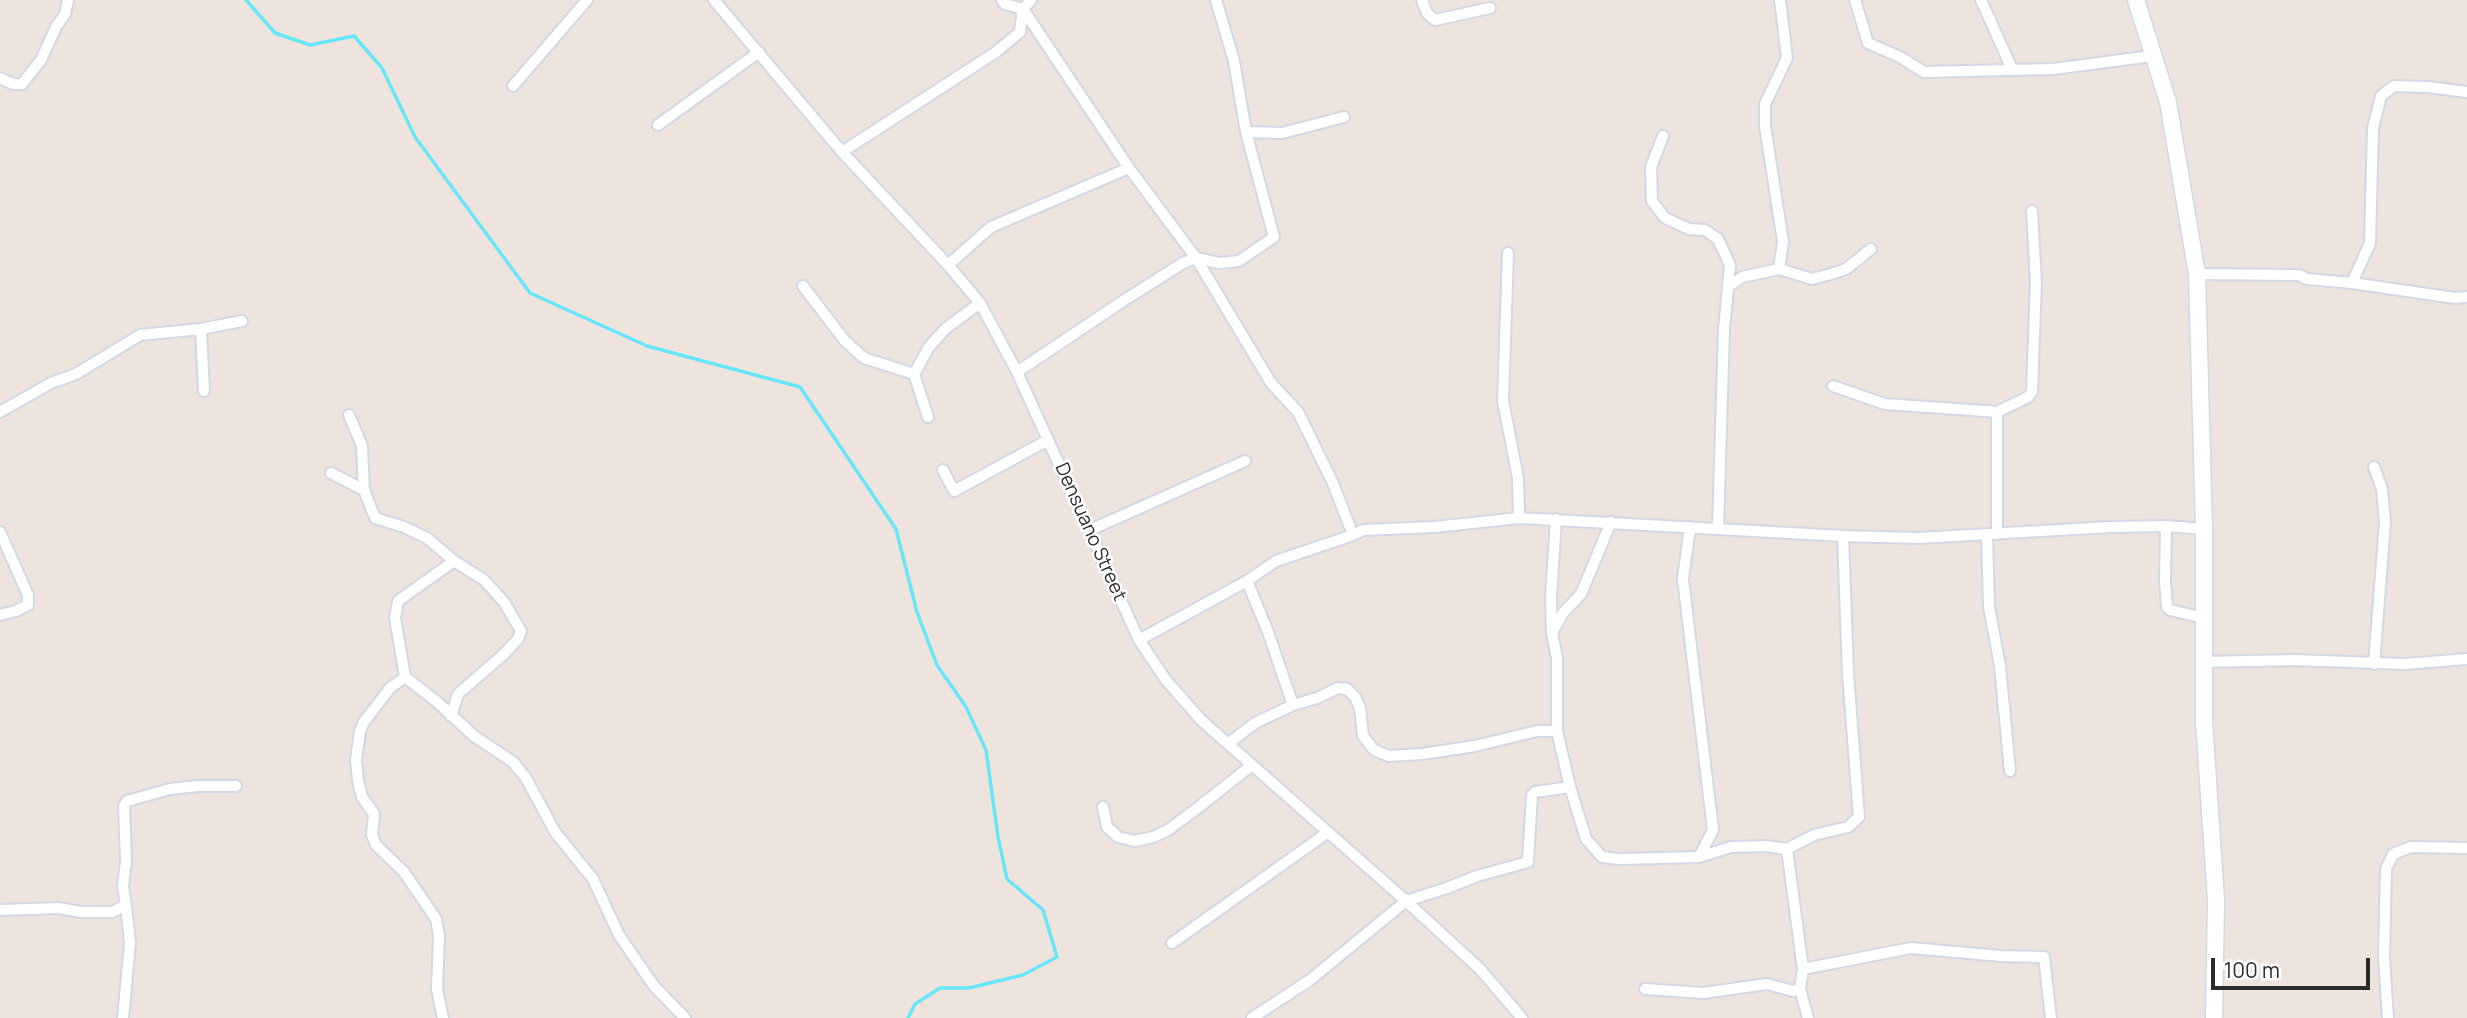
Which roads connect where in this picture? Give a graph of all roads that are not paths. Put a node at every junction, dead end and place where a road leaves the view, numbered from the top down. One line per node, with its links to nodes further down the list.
1 (68, 0): 16 (street)
2 (587, 0): 17 (street)
3 (714, 0): 13 (street, Densuano Street)
4 (1002, 0): 11 (street)
5 (1216, 0): 21 (street)
6 (1422, 0): 12 (street)
7 (1780, 0): 30 (street)
8 (1855, 0): 15 (street)
9 (1981, 0): 15 (street)
10 (2136, 0): 14 (street)
11 (1027, 4): 23 (street); 24 (street)
12 (1490, 8)
13 (759, 52): 20 (street); 23 (street, Densuano Street)
14 (2152, 56): 15 (street); 31 (street)
15 (2012, 69)
16 (0, 78)
17 (513, 86)
18 (2467, 92): 32 (street)
19 (1344, 117): 21 (street)
20 (658, 125)
21 (1247, 132): 28 (street)
22 (1663, 136): 34 (street)
23 (842, 152): 29 (street, Densuano Street)
24 (1129, 168): 28 (street); 29 (street)
25 (2032, 211): 44 (street)
26 (1871, 249): 30 (street)
27 (1508, 253): 53 (street)
28 (1196, 258): 39 (street); 63 (street)
29 (948, 265): 36 (street, Densuano Street)
30 (1779, 269): 34 (street)
31 (2197, 274): 32 (street); 59 (street)
32 (2351, 283): 35 (street)
33 (803, 286): 40 (street)
34 (1728, 287): 58 (street)
35 (2467, 297)
36 (981, 303): 39 (street, Densuano Street); 40 (street)
37 (242, 321): 38 (street)
38 (201, 329): 42 (street); 43 (street)
39 (1017, 372): 47 (street, Densuano Street)
40 (914, 374): 46 (street)
41 (1833, 386): 44 (street)
42 (204, 391)
43 (0, 412)
44 (1997, 412): 62 (street)
45 (349, 415): 52 (street)
46 (928, 417)
47 (1048, 440): 50 (street); 60 (street, Densuano Street)
48 (1245, 461): 60 (street)
49 (2374, 467): 73 (street)
50 (943, 470)
51 (331, 473): 52 (street)
52 (364, 490): 65 (street)
53 (1519, 518): 54 (street); 63 (street)
54 (1556, 519): 55 (street); 69 (street)
55 (1611, 522): 57 (street); 69 (street)
56 (2166, 526): 59 (street); 62 (street); 68 (street)
57 (1690, 527): 58 (street); 84 (street)
58 (1718, 529): 64 (street)
59 (2204, 529): 68 (street)
60 (1090, 530): 70 (street, Densuano Street)
61 (0, 532): 67 (street)
62 (1992, 534): 64 (street); 80 (street)
63 (1353, 536): 66 (street)
64 (1843, 536): 88 (street)
65 (454, 561): 74 (street); 76 (street)
66 (1247, 581): 70 (street); 75 (street)
67 (0, 615)
68 (2204, 618): 72 (street)
69 (1552, 633): 77 (street)
70 (1139, 640): 78 (street, Densuano Street)
71 (2467, 659): 73 (street)
72 (2203, 662): 73 (street); 104 (street)
73 (2374, 664)
74 (405, 677): 76 (street); 98 (street)
75 (1293, 705): 77 (street); 78 (street)
76 (451, 716): 99 (street)
77 (1557, 731): 82 (street)
78 (1229, 743): 79 (street, Densuano Street)
79 (1252, 765): 83 (street); 85 (street, Densuano Street)
80 (2010, 771)
81 (236, 786): 91 (street)
82 (1570, 787): 89 (street); 90 (street)
83 (1103, 807)
84 (1713, 830): 86 (street); 89 (street)
85 (1327, 833): 90 (street, Densuano Street); 93 (street)
86 (1731, 847): 88 (street); 89 (street)
87 (2467, 848): 105 (street)
88 (1787, 849): 94 (street)
89 (1699, 857)
90 (1406, 901): 100 (street); 101 (street, Densuano Street)
91 (126, 905): 92 (street); 97 (street)
92 (0, 910)
93 (1172, 943)
94 (1803, 969): 96 (street); 103 (street)
95 (1645, 989): 96 (street)
96 (1800, 989): 102 (street)
97 (123, 1018)
98 (443, 1018)
99 (685, 1018)
100 (1252, 1018)
101 (1522, 1018)
102 (1808, 1018)
103 (2051, 1018)
104 (2214, 1018)
105 (2388, 1018)

